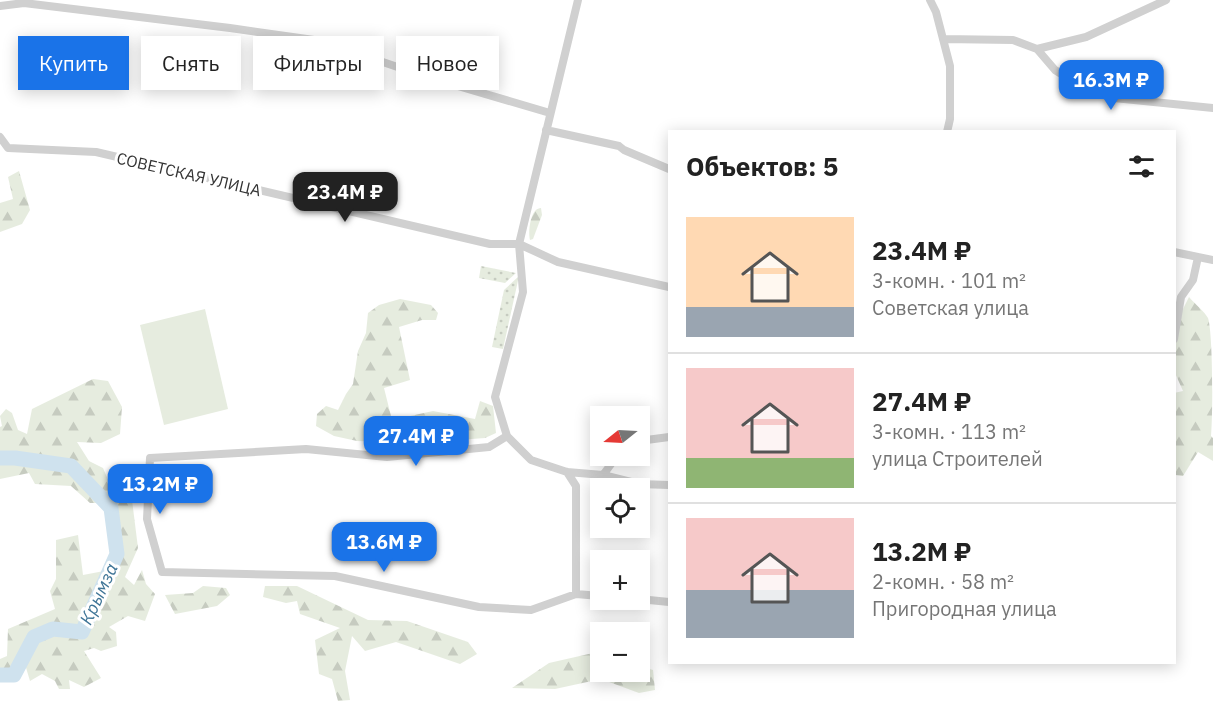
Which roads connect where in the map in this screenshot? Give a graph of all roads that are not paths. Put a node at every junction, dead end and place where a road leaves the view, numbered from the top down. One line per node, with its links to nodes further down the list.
1 (578, 0): 9 (street)
2 (930, 0): 6 (street)
3 (1166, 0): 4 (street)
4 (1149, 4): 7 (street)
5 (0, 6): 9 (street)
6 (943, 39): 7 (street); 11 (street)
7 (1037, 49): 8 (street)
8 (1213, 108)
9 (550, 114): 10 (street)
10 (546, 130): 13 (street); 14 (street)
11 (947, 130)
12 (0, 137): 14 (street, СОВЕТСКАЯ УЛИЦА)
13 (668, 169)
14 (519, 244): 18 (street, СОВЕТСКАЯ УЛИЦА); 20 (street)
15 (1176, 252): 16 (street)
16 (1198, 257): 17 (street); 19 (street)
17 (1213, 260)
18 (668, 287)
19 (1176, 327)
20 (507, 436): 24 (street); 27 (street)
21 (668, 437): 22 (street)
22 (650, 440)
23 (610, 466): 25 (street)
24 (567, 472): 25 (street); 27 (street)
25 (603, 475): 26 (street)
26 (668, 485)
27 (576, 594): 28 (street)
28 (590, 595)
29 (650, 600): 30 (street)
30 (668, 602)

